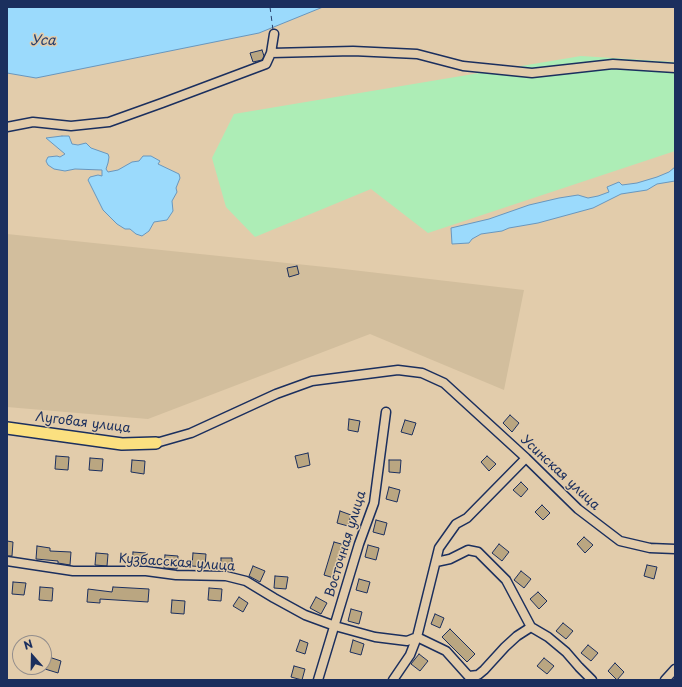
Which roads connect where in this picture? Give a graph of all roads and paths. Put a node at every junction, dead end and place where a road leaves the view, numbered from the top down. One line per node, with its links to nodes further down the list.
1 (274, 34): 2 (street)
2 (272, 53): 3 (street); 4 (street)
3 (675, 68)
4 (7, 127)
5 (386, 412): 12 (street, Восточная улица)
6 (7, 428): 7 (main road, Луговая улица)
7 (156, 443): 8 (street, Усинская улица)
8 (526, 458): 9 (street, Усинская улица); 11 (street)
9 (675, 549)
10 (7, 561): 12 (street, Кузбасская улица)
11 (436, 562): 13 (street); 14 (street)
12 (335, 626): 14 (street, Кузбасская улица); 17 (street, Восточная улица)
13 (531, 627): 16 (street); 19 (street)
14 (417, 637): 16 (street); 18 (street)
15 (675, 669): 20 (street)
16 (471, 678)
17 (318, 680)
18 (393, 680)
19 (592, 680)
20 (665, 680)

